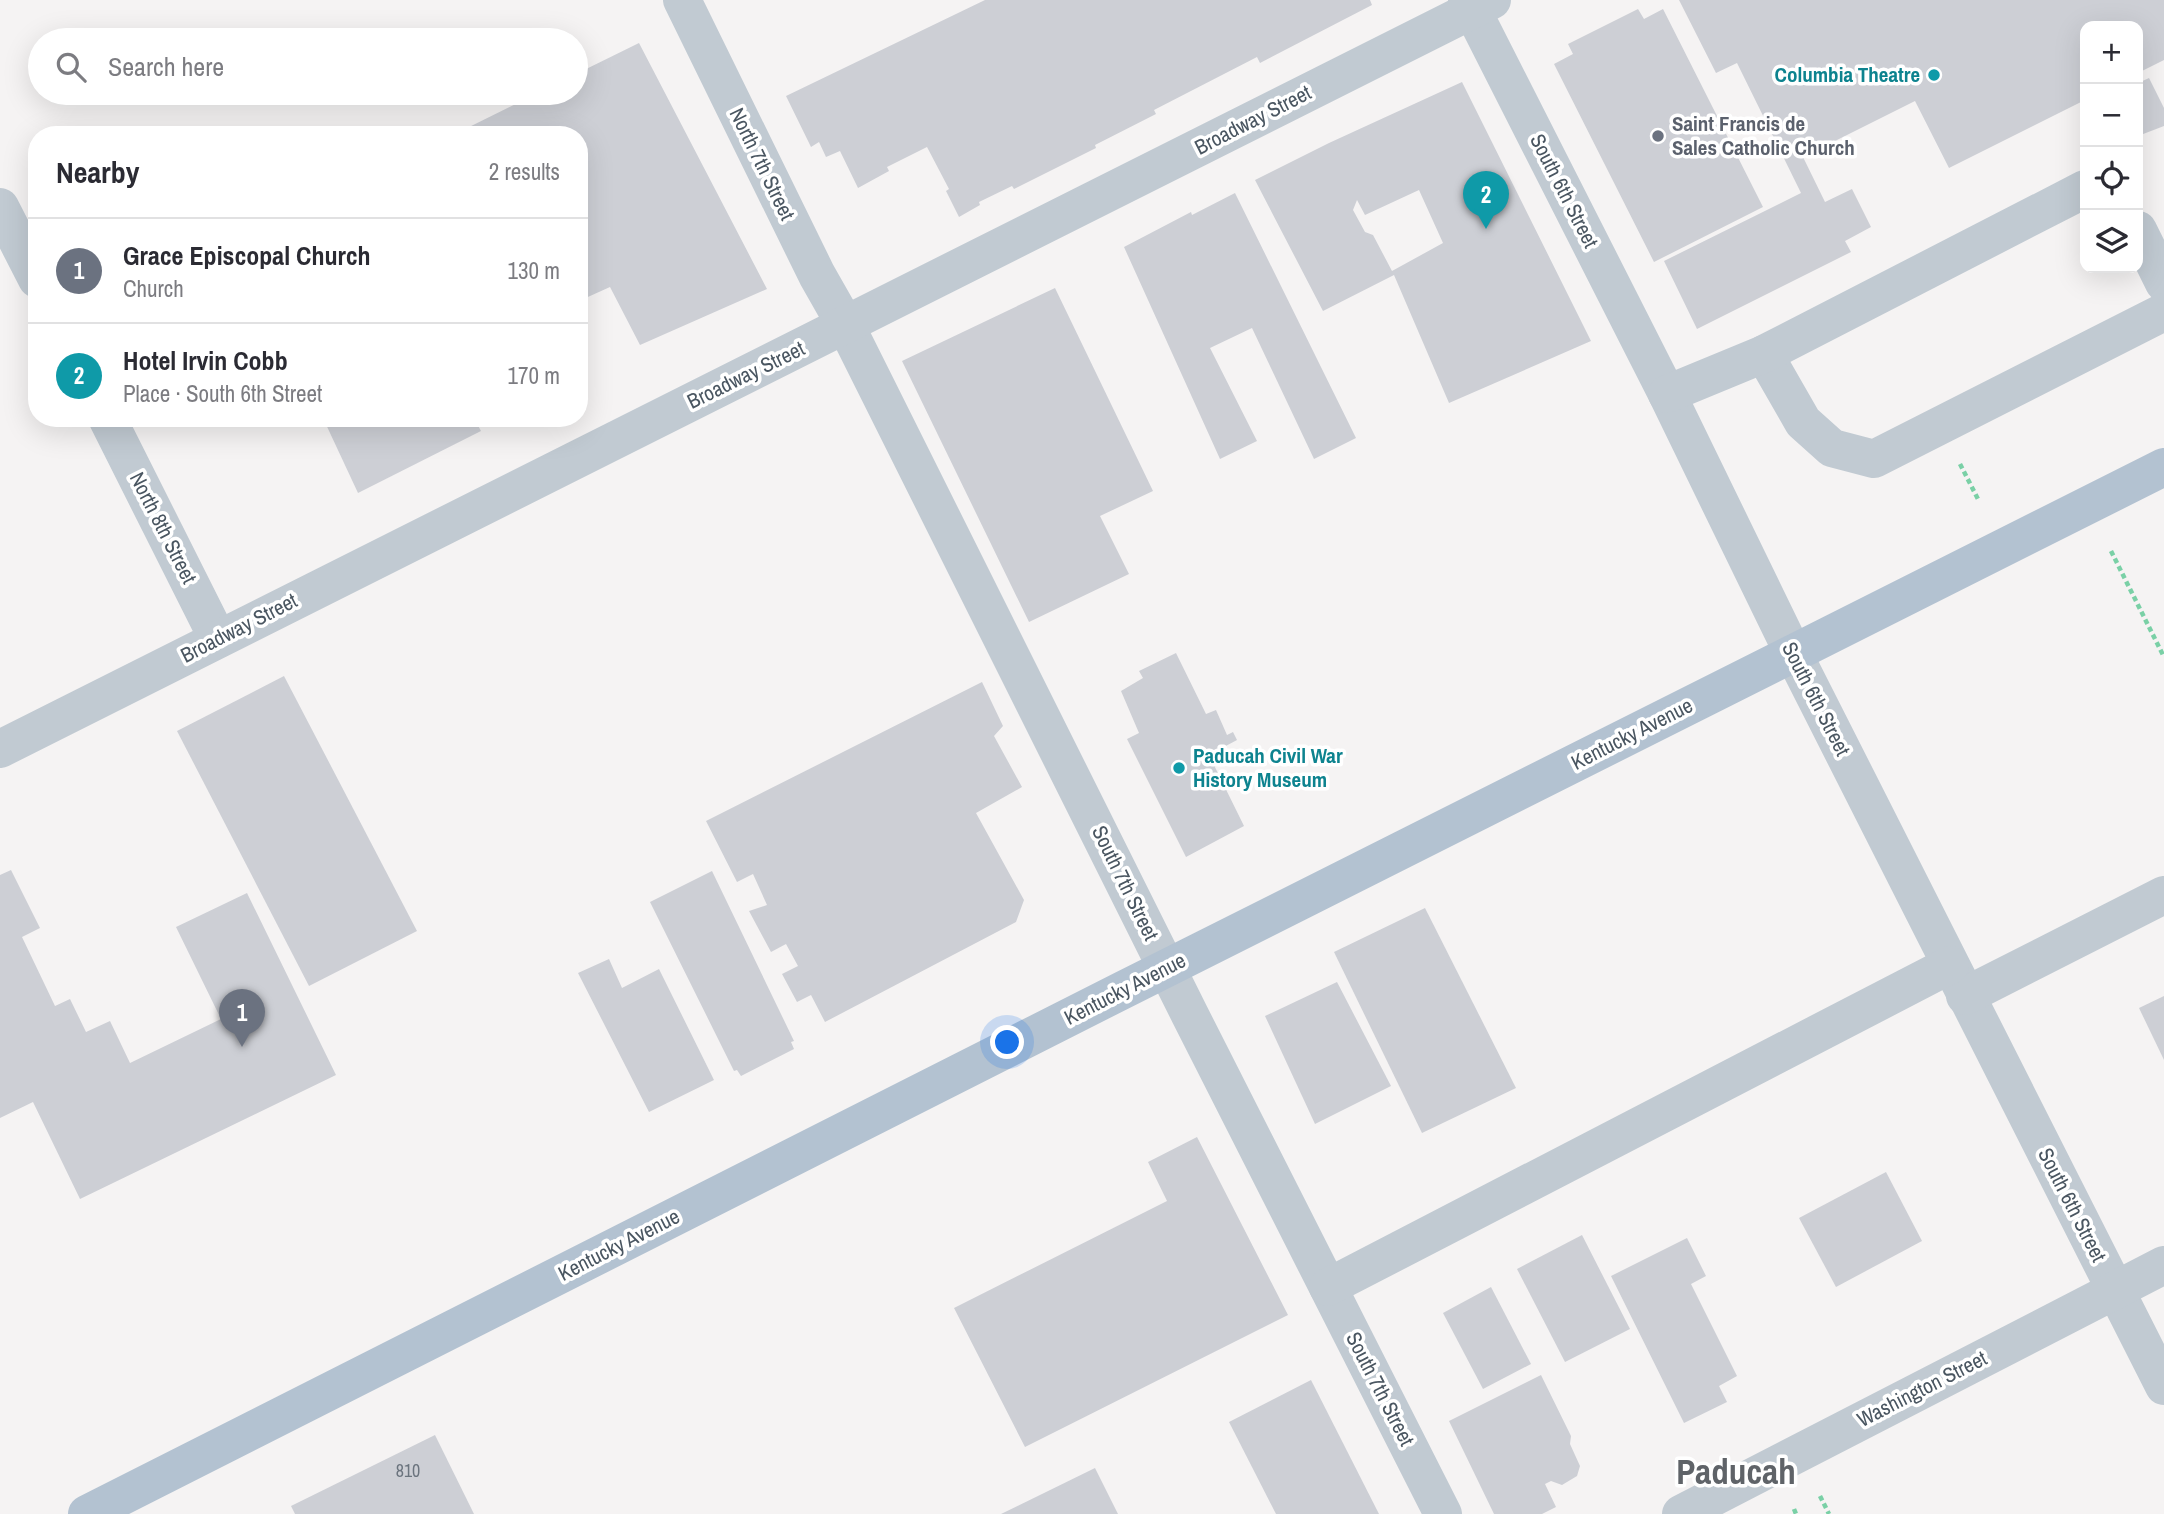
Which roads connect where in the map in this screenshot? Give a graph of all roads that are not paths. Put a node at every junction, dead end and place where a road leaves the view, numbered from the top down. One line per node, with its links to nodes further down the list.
1 (682, 0): 9 (street, North 7th Street)
2 (1477, 3): 9 (street, Broadway Street); 11 (street, South 6th Street)
3 (2080, 192): 10 (street)
4 (0, 206): 6 (street)
5 (2143, 240): 7 (street)
6 (28, 261)
7 (2164, 283)
8 (2164, 312): 10 (street)
9 (845, 326): 14 (street, Broadway Street); 18 (street, South 7th Street)
10 (1764, 354): 11 (street)
11 (1667, 394): 15 (street, South 6th Street)
12 (112, 427): 14 (street, North 8th Street)
13 (2164, 467): 15 (main road, Kentucky Avenue)
14 (218, 639): 16 (street, Broadway Street)
15 (1793, 653): 18 (main road, Kentucky Avenue); 19 (street, South 6th Street)
16 (0, 749)
17 (2164, 895): 19 (street)
18 (1167, 968): 21 (street, South 7th Street); 24 (main road, Kentucky Avenue)
19 (1957, 980): 21 (street); 22 (street, South 6th Street)
20 (2164, 1265): 22 (street, Washington Street)
21 (1328, 1287): 25 (street, South 7th Street)
22 (2116, 1289): 23 (street, South 6th Street); 26 (street, Washington Street)
23 (2164, 1386)
24 (88, 1514)
25 (1443, 1514)
26 (1681, 1514)

